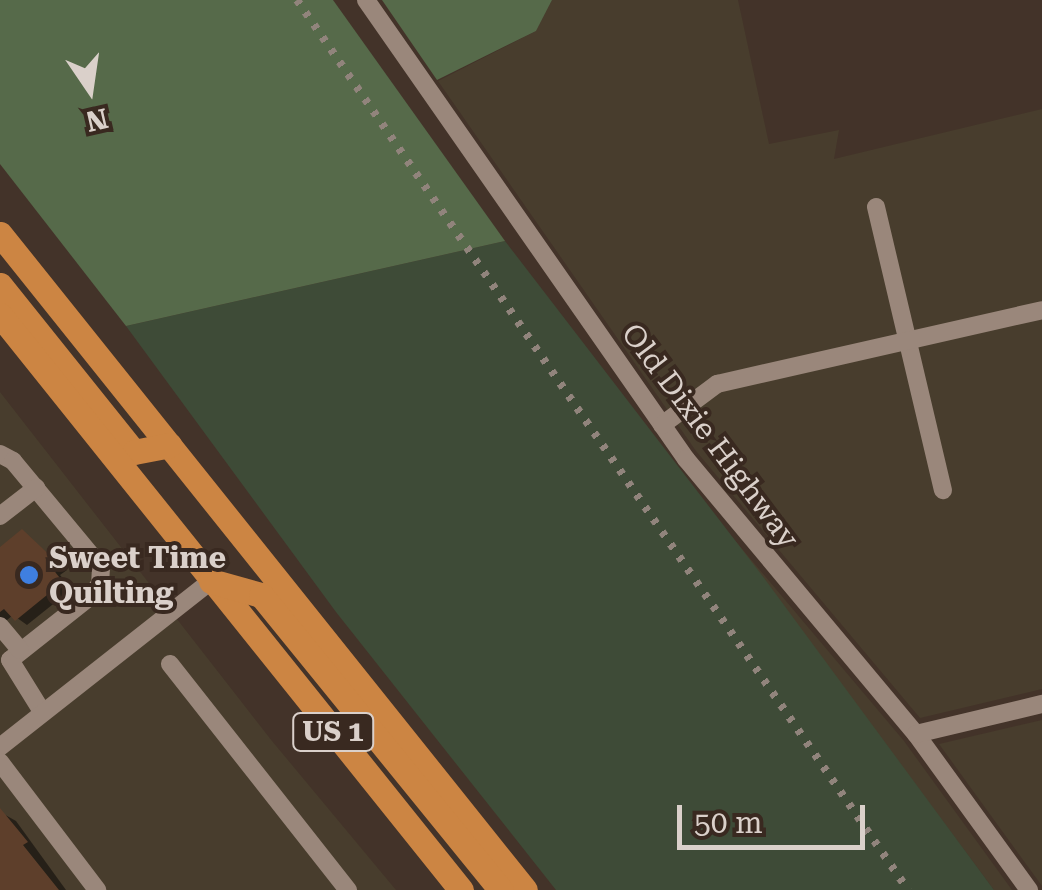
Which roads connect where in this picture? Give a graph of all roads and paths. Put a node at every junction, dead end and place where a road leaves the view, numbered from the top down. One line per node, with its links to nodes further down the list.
1 (366, 0): 8 (street, Old Dixie Highway)
2 (876, 207): 7 (street)
3 (0, 234): 9 (main road, US 1)
4 (0, 284): 9 (main road)
5 (1042, 310): 7 (street)
6 (0, 315): 14 (main road, US 1)
7 (905, 342): 8 (street); 12 (street)
8 (662, 425): 20 (street, Old Dixie Highway)
9 (170, 446): 27 (main road, US 1)
10 (0, 454): 11 (street)
11 (36, 488): 13 (street); 16 (street)
12 (943, 490)
13 (0, 516)
14 (211, 581): 19 (street); 25 (main road, US 1); 26 (main road)
15 (0, 626): 16 (street)
16 (20, 650): 19 (street)
17 (170, 664): 24 (street)
18 (1042, 704): 20 (street)
19 (43, 713): 21 (street)
20 (916, 734): 28 (street, Old Dixie Highway)
21 (0, 747)
22 (0, 762): 23 (street)
23 (97, 890)
24 (348, 890)
25 (461, 890)
26 (500, 890)
27 (524, 890)
28 (1029, 890)

